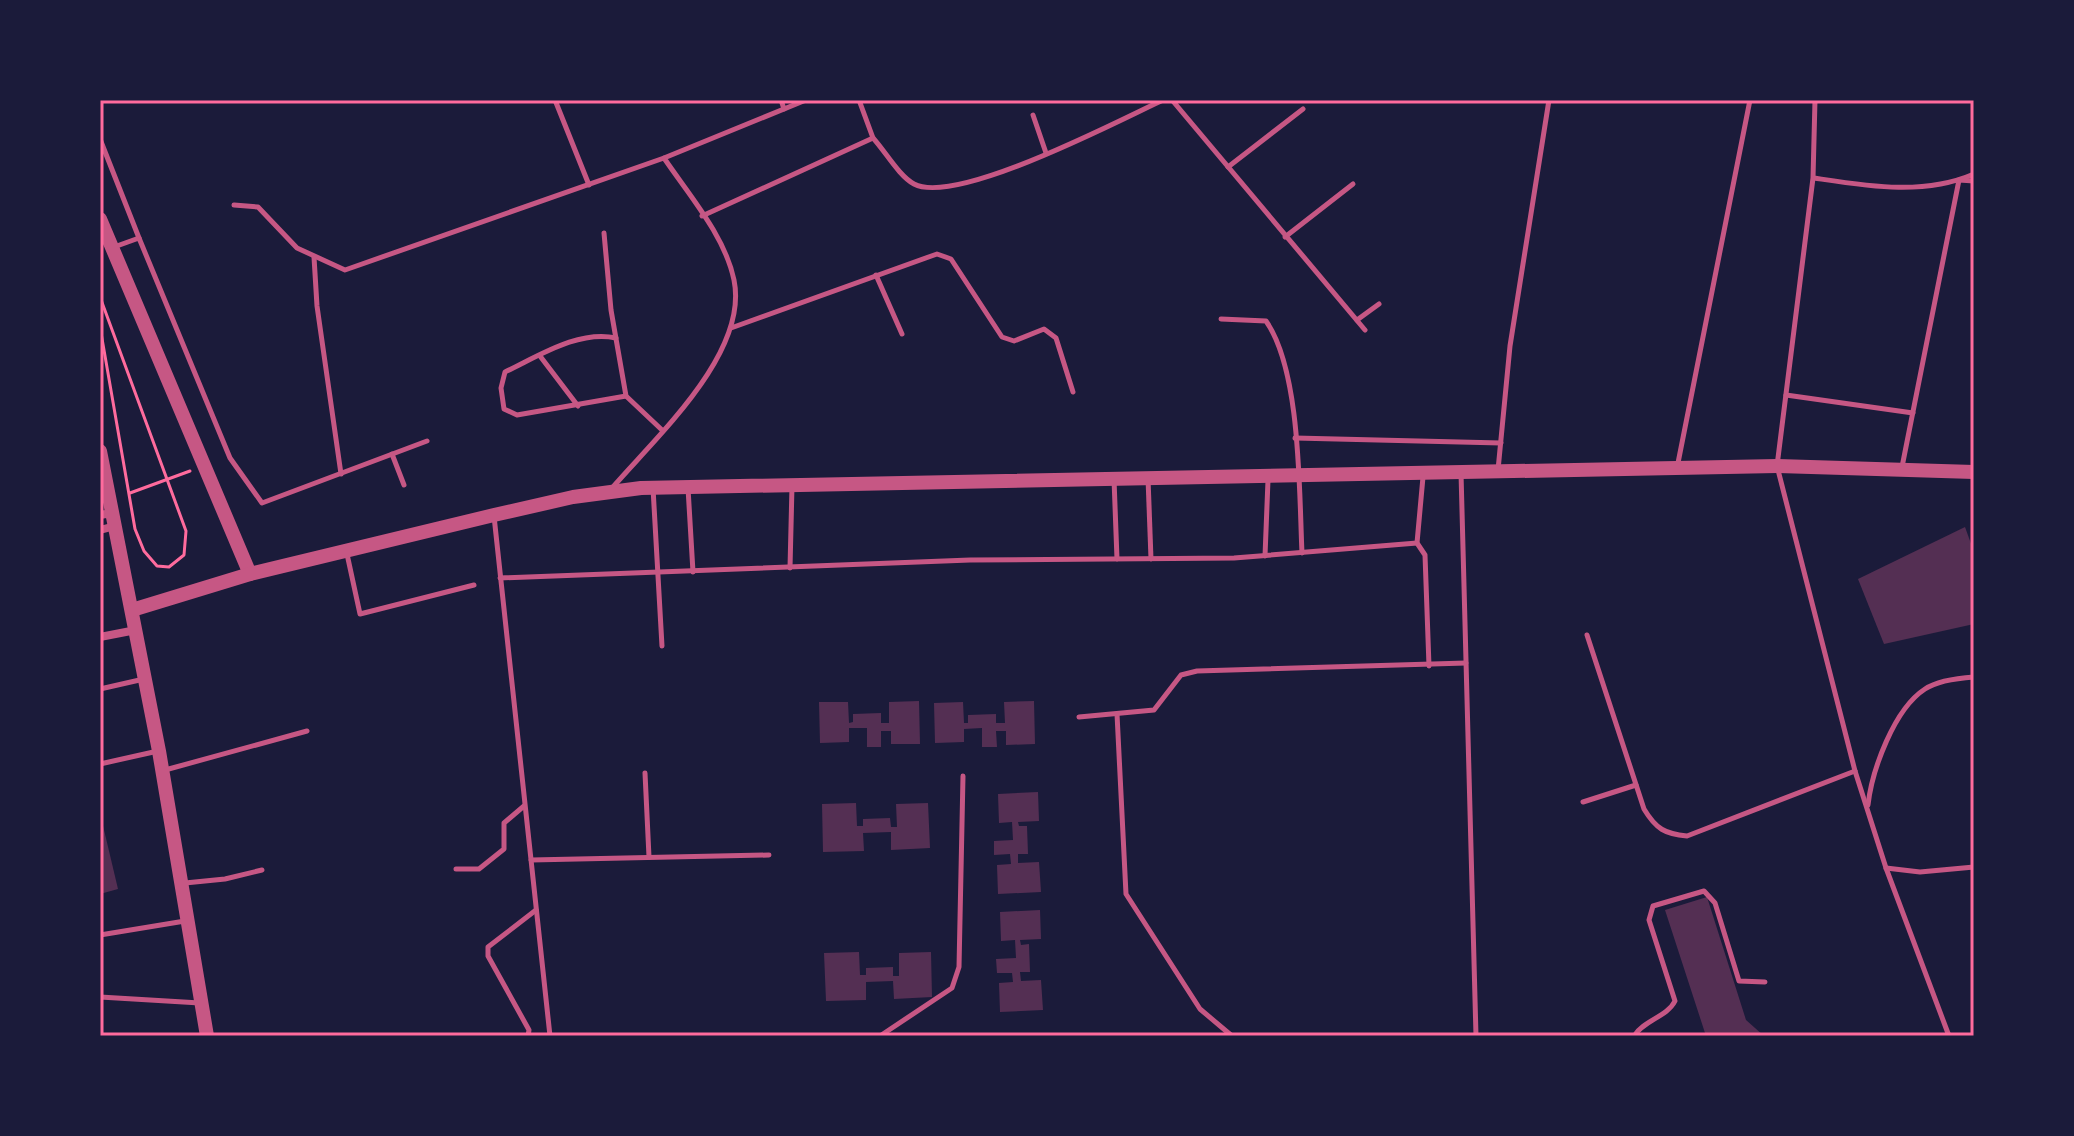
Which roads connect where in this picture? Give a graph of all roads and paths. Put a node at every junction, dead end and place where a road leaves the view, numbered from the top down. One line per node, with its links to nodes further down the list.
1 (555, 100): 23 (lane)
2 (781, 100): 10 (lane)
3 (806, 100): 10 (lane)
4 (859, 100): 13 (lane)
5 (1163, 100): 15 (lane)
6 (1172, 100): 17 (lane)
7 (1549, 100): 51 (lane)
8 (1750, 100): 56 (lane)
9 (1815, 100): 19 (lane)
10 (784, 109): 16 (lane)
11 (1303, 109): 17 (lane)
12 (1033, 115): 15 (lane)
13 (873, 138): 15 (lane); 25 (lane)
14 (100, 139): 29 (lane)
15 (1046, 153)
16 (664, 158): 23 (lane); 25 (lane)
17 (1228, 167): 28 (lane)
18 (1974, 174): 20 (lane)
19 (1813, 178): 20 (lane); 44 (lane)
20 (1959, 180): 21 (lane); 47 (lane)
21 (1974, 181)
22 (1353, 184): 28 (lane)
23 (589, 185): 31 (lane)
24 (234, 205): 31 (lane)
25 (702, 216): 38 (lane)
26 (100, 219): 30 (street)
27 (604, 233): 41 (lane)
28 (1285, 237): 36 (lane)
29 (139, 238): 30 (lane); 62 (lane)
30 (113, 247): 54 (street)
31 (314, 256): 62 (lane)
32 (876, 275): 38 (lane); 40 (lane); 43 (lane)
33 (100, 297): 67 (path)
34 (1379, 304): 36 (lane)
35 (1221, 319): 49 (lane)
36 (1357, 320): 39 (lane)
37 (100, 327): 73 (path)
38 (730, 329): 48 (lane)
39 (1365, 330)
40 (902, 334)
41 (616, 338): 42 (lane); 45 (lane)
42 (540, 356): 46 (lane); 46 (lane)
43 (1073, 392)
44 (1786, 395): 47 (lane); 55 (lane)
45 (626, 396): 46 (lane); 48 (lane)
46 (578, 407)
47 (1913, 413): 57 (lane)
48 (662, 430): 72 (lane)
49 (1295, 438): 51 (lane); 63 (lane)
50 (427, 441): 53 (lane)
51 (1501, 443): 59 (lane)
52 (100, 451): 75 (street)
53 (392, 454): 62 (lane); 68 (lane)
54 (204, 465): 67 (path); 86 (street)
55 (1777, 466): 56 (street); 57 (street); 105 (lane)
56 (1677, 469): 59 (street)
57 (1902, 470): 61 (street)
58 (1460, 471): 59 (street); 60 (street); 94 (lane)
59 (1498, 471)
60 (1424, 472): 63 (street); 77 (lane)
61 (1974, 472)
62 (341, 474)
63 (1299, 474): 64 (street); 79 (lane)
64 (1268, 475): 65 (street); 80 (lane)
65 (1148, 477): 66 (street); 82 (lane)
66 (1114, 478): 69 (street); 81 (lane)
67 (168, 482): 73 (path); 73 (path)
68 (404, 485)
69 (792, 485): 71 (street); 83 (lane)
70 (653, 487): 71 (street); 72 (street); 85 (lane)
71 (688, 487): 84 (lane)
72 (609, 492): 74 (street)
73 (129, 493)
74 (494, 515): 78 (street); 87 (lane)
75 (109, 518): 76 (street); 89 (street)
76 (100, 530)
77 (1417, 543): 79 (lane); 95 (lane)
78 (346, 551): 86 (street); 88 (lane)
79 (1302, 553): 80 (lane)
80 (1265, 556): 82 (lane)
81 (1117, 559): 82 (lane); 83 (lane)
82 (1151, 559)
83 (790, 568): 84 (lane)
84 (693, 572): 85 (lane)
85 (656, 573): 87 (lane); 93 (lane)
86 (250, 574): 89 (street)
87 (500, 578): 110 (lane)
88 (474, 585)
89 (132, 610): 90 (street)
90 (136, 630): 92 (street); 97 (street)
91 (1587, 635): 108 (lane)
92 (100, 637)
93 (662, 646)
94 (1466, 663): 95 (lane); 133 (lane)
95 (1429, 666): 99 (lane)
96 (1974, 677): 111 (lane)
97 (145, 679): 98 (lane); 102 (street)
98 (100, 689)
99 (1117, 713): 100 (lane); 132 (lane)
100 (1079, 717)
101 (307, 731): 104 (lane)
102 (159, 751): 103 (lane); 104 (street)
103 (100, 764)
104 (162, 771): 119 (street)
105 (1855, 771): 108 (lane); 111 (lane)
106 (645, 773): 113 (lane)
107 (963, 776): 129 (lane)
108 (1636, 785): 109 (lane)
109 (1583, 802)
110 (525, 805): 114 (lane); 117 (lane)
111 (1867, 810): 116 (lane)
112 (769, 855): 113 (lane)
113 (649, 857): 114 (lane)
114 (531, 860): 120 (lane)
115 (1974, 867): 116 (lane)
116 (1886, 868): 135 (lane)
117 (456, 869)
118 (262, 870): 119 (lane)
119 (180, 883): 121 (street)
120 (536, 909): 127 (lane); 128 (lane)
121 (186, 921): 122 (lane); 125 (street)
122 (100, 935)
123 (1765, 982): 134 (lane)
124 (100, 997): 125 (lane)
125 (201, 1003): 126 (street)
126 (207, 1036)
127 (528, 1036)
128 (550, 1036)
129 (880, 1036)
130 (1141, 1036): 131 (lane)
131 (1214, 1036)
132 (1232, 1036)
133 (1476, 1036)
134 (1634, 1036)
135 (1949, 1036)

